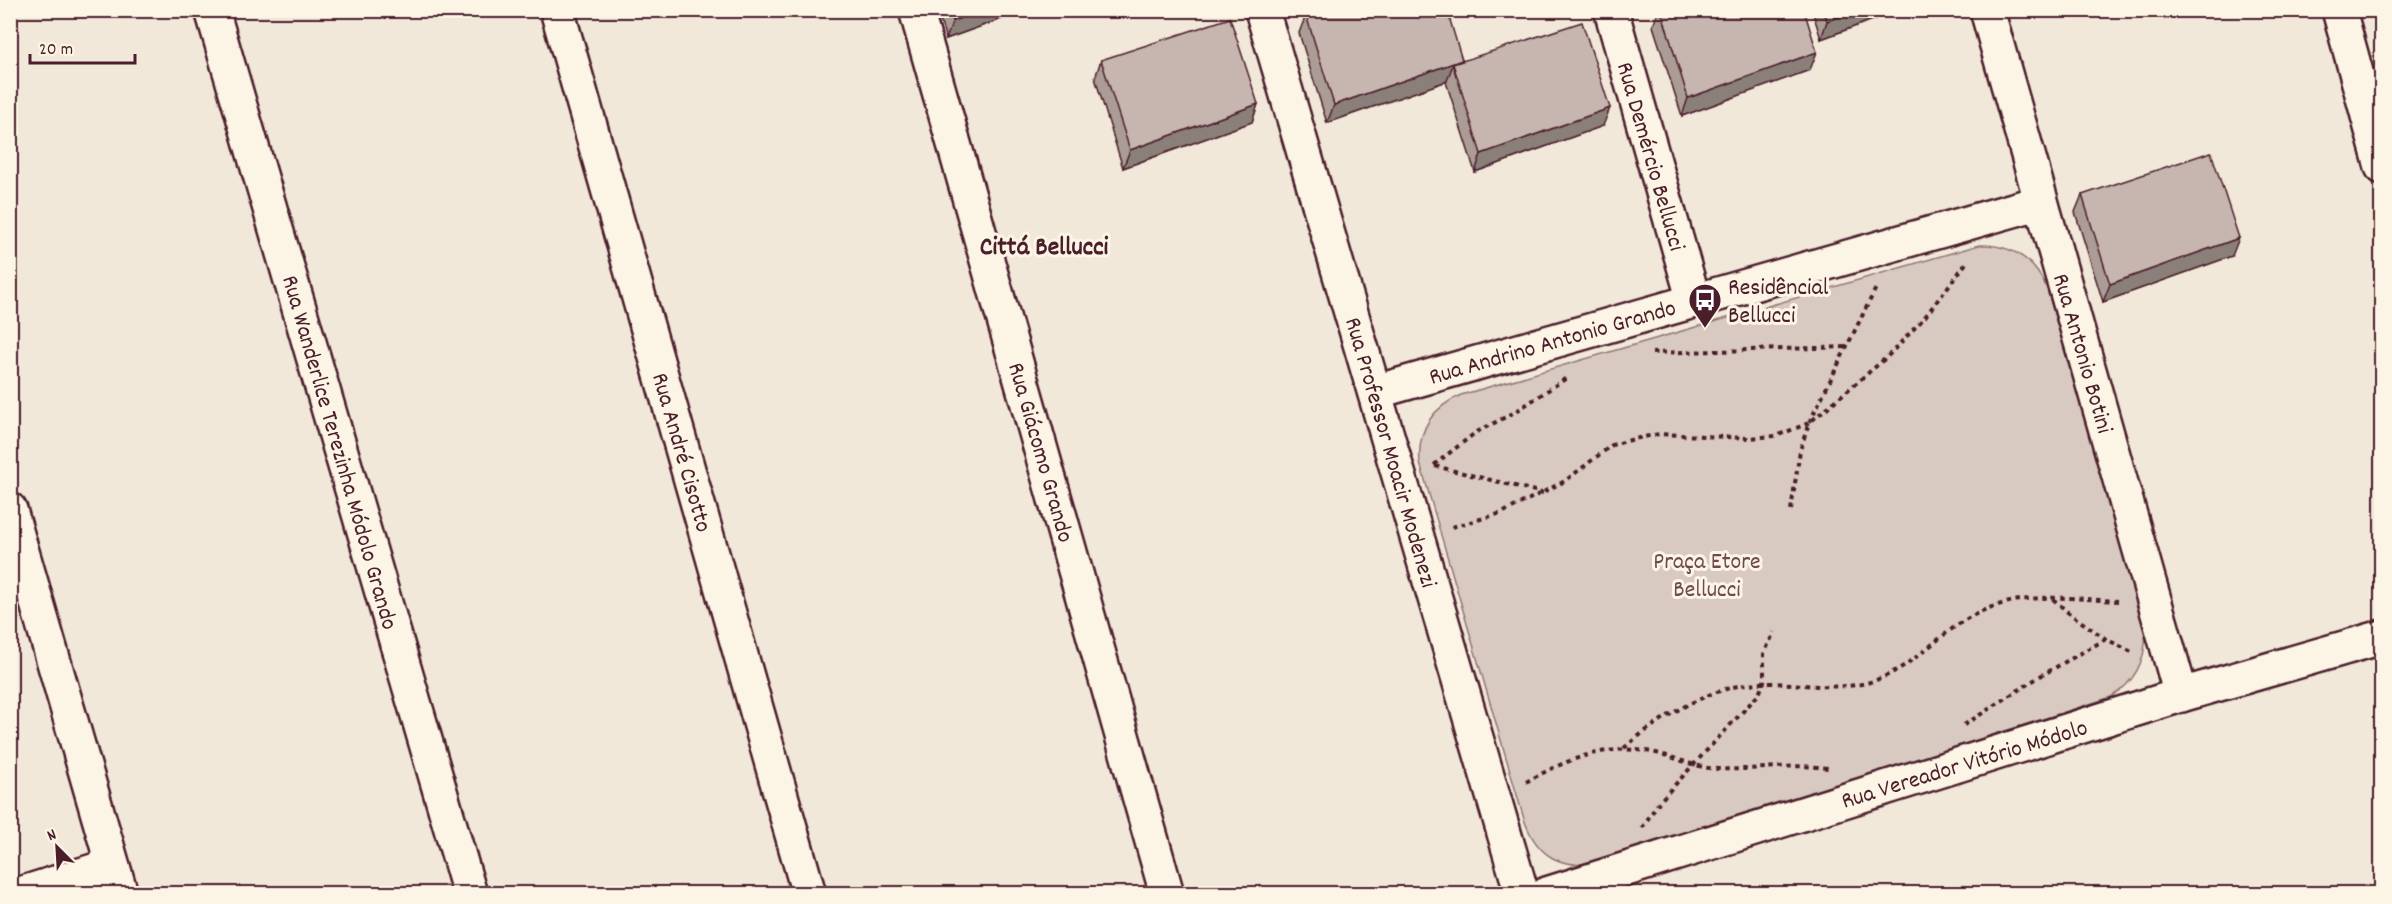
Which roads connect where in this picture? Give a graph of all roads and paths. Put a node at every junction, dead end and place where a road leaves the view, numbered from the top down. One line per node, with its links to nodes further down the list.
1 (212, 10): 39 (street, Rua Wanderlice Terezinha Módolo Grando)
2 (557, 10): 40 (street, Rua André Cisotto)
3 (916, 10): 41 (street, Rua Giácomo Grando)
4 (1263, 10): 16 (street, Rua Professor Moacir Modenezi)
5 (1611, 10): 12 (street, Rua Demércio Bellucci)
6 (1987, 10): 9 (street, Rua Antonio Botini)
7 (2339, 10): 8 (street)
8 (2382, 167)
9 (2041, 202): 12 (street, Rua Andrino Antonio Grando); 30 (street, Rua Antonio Botini)
10 (1967, 262): 17 (path)
11 (1876, 288): 13 (path)
12 (1694, 301): 16 (street, Rua Andrino Antonio Grando)
13 (1848, 347): 14 (path); 17 (path)
14 (1652, 353)
15 (1568, 377): 18 (path)
16 (1375, 392): 42 (street, Rua Professor Moacir Modenezi)
17 (1809, 423): 18 (path); 20 (path)
18 (1543, 493): 21 (path)
19 (10, 510): 22 (street)
20 (1791, 510)
21 (1452, 527)
22 (15, 543): 37 (street)
23 (2053, 598): 24 (path); 27 (path); 29 (path)
24 (2125, 601)
25 (1774, 632): 29 (path)
26 (2382, 638): 30 (street, Rua Vereador Vitório Módolo)
27 (2106, 639): 28 (path); 31 (path)
28 (2132, 652)
29 (1764, 682): 32 (path); 33 (path)
30 (2181, 695): 43 (street, Rua Vereador Vitório Módolo)
31 (1956, 730)
32 (1623, 748): 33 (path); 35 (path)
33 (1693, 766): 34 (path); 36 (path)
34 (1833, 769)
35 (1526, 782)
36 (1637, 836)
37 (116, 879): 38 (street)
38 (20, 894)
39 (470, 894)
40 (809, 894)
41 (1167, 894)
42 (1522, 894)
43 (1547, 894)

